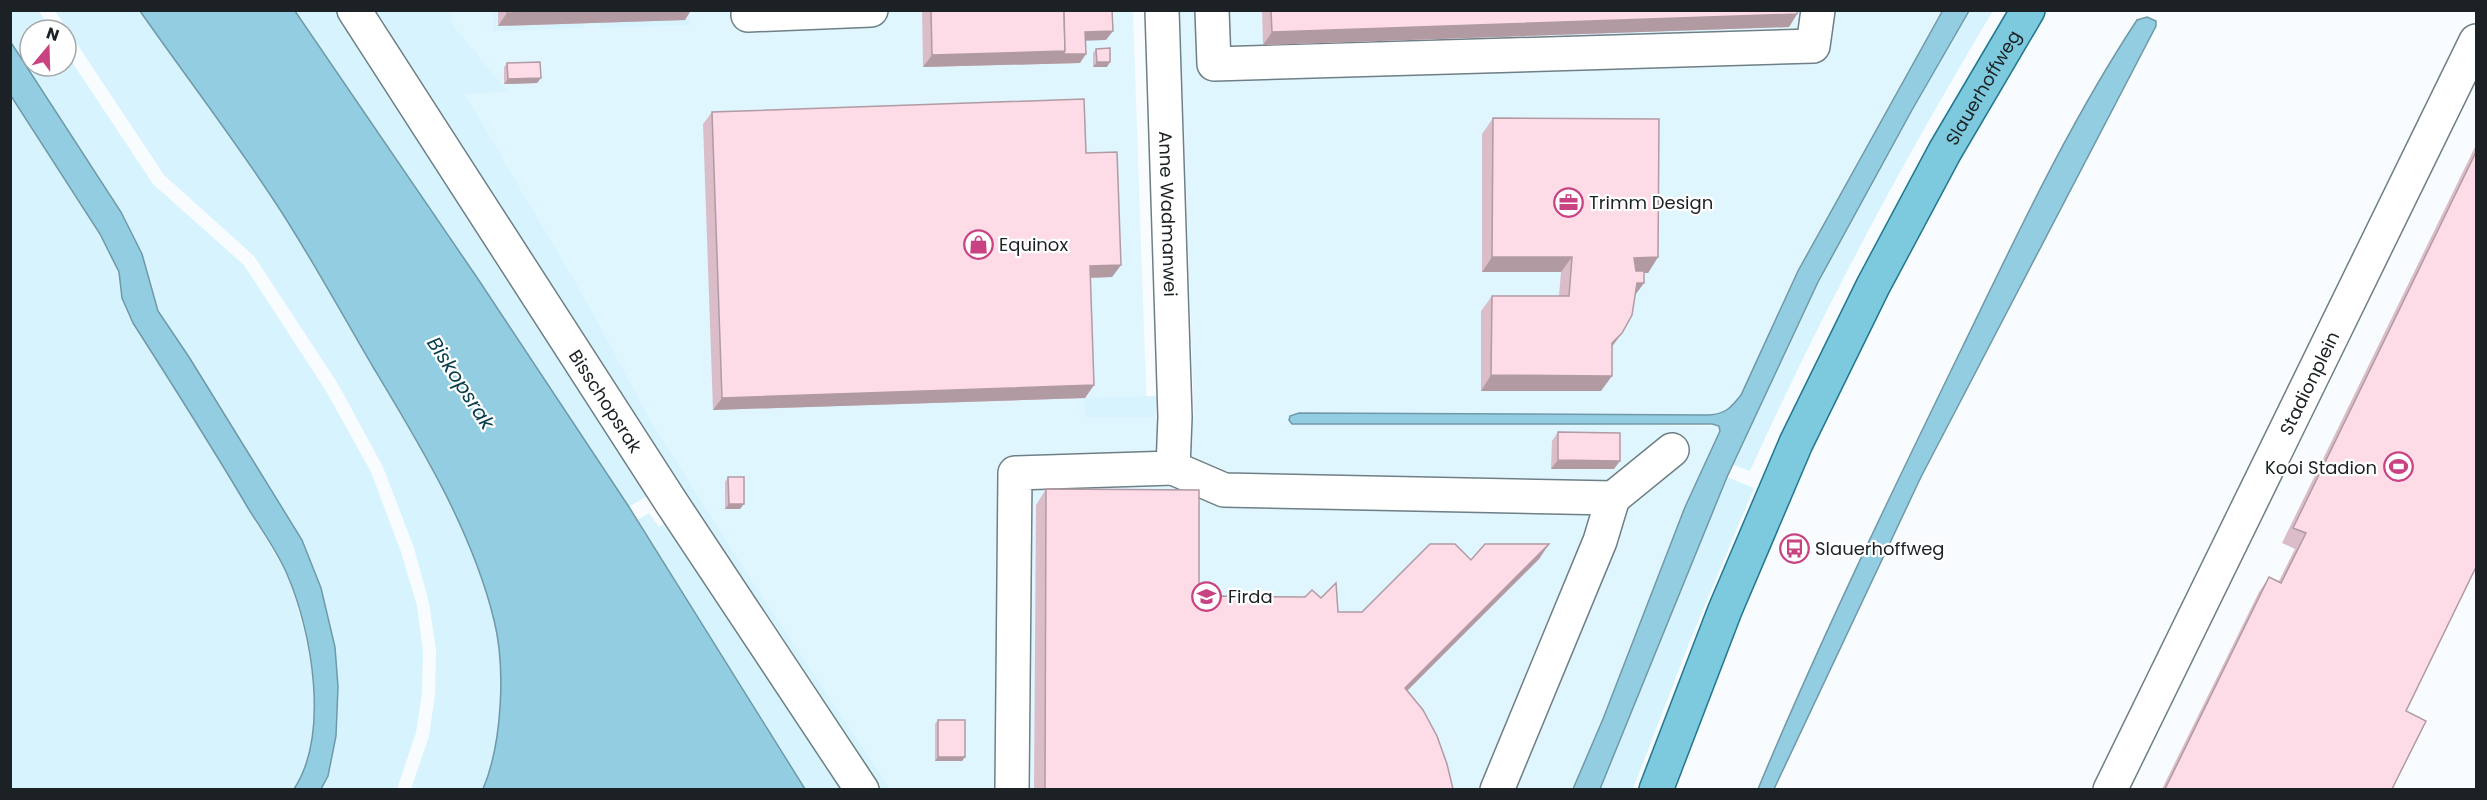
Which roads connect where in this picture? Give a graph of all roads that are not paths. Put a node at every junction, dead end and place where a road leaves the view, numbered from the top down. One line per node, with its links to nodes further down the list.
1 (354, 10): 12 (street, Bisschopsrak)
2 (871, 10): 7 (street)
3 (1162, 10): 10 (street, Anne Wadmanwei)
4 (1212, 10): 5 (street)
5 (1818, 10)
6 (2028, 10): 15 (main road, Slauerhoffweg)
7 (748, 15)
8 (2476, 41): 16 (street, Stadionplein)
9 (1672, 450): 11 (street)
10 (1173, 468): 11 (street); 13 (street)
11 (1613, 498): 14 (street)
12 (862, 789)
13 (1012, 789)
14 (1497, 789)
15 (1656, 789)
16 (2110, 789)

